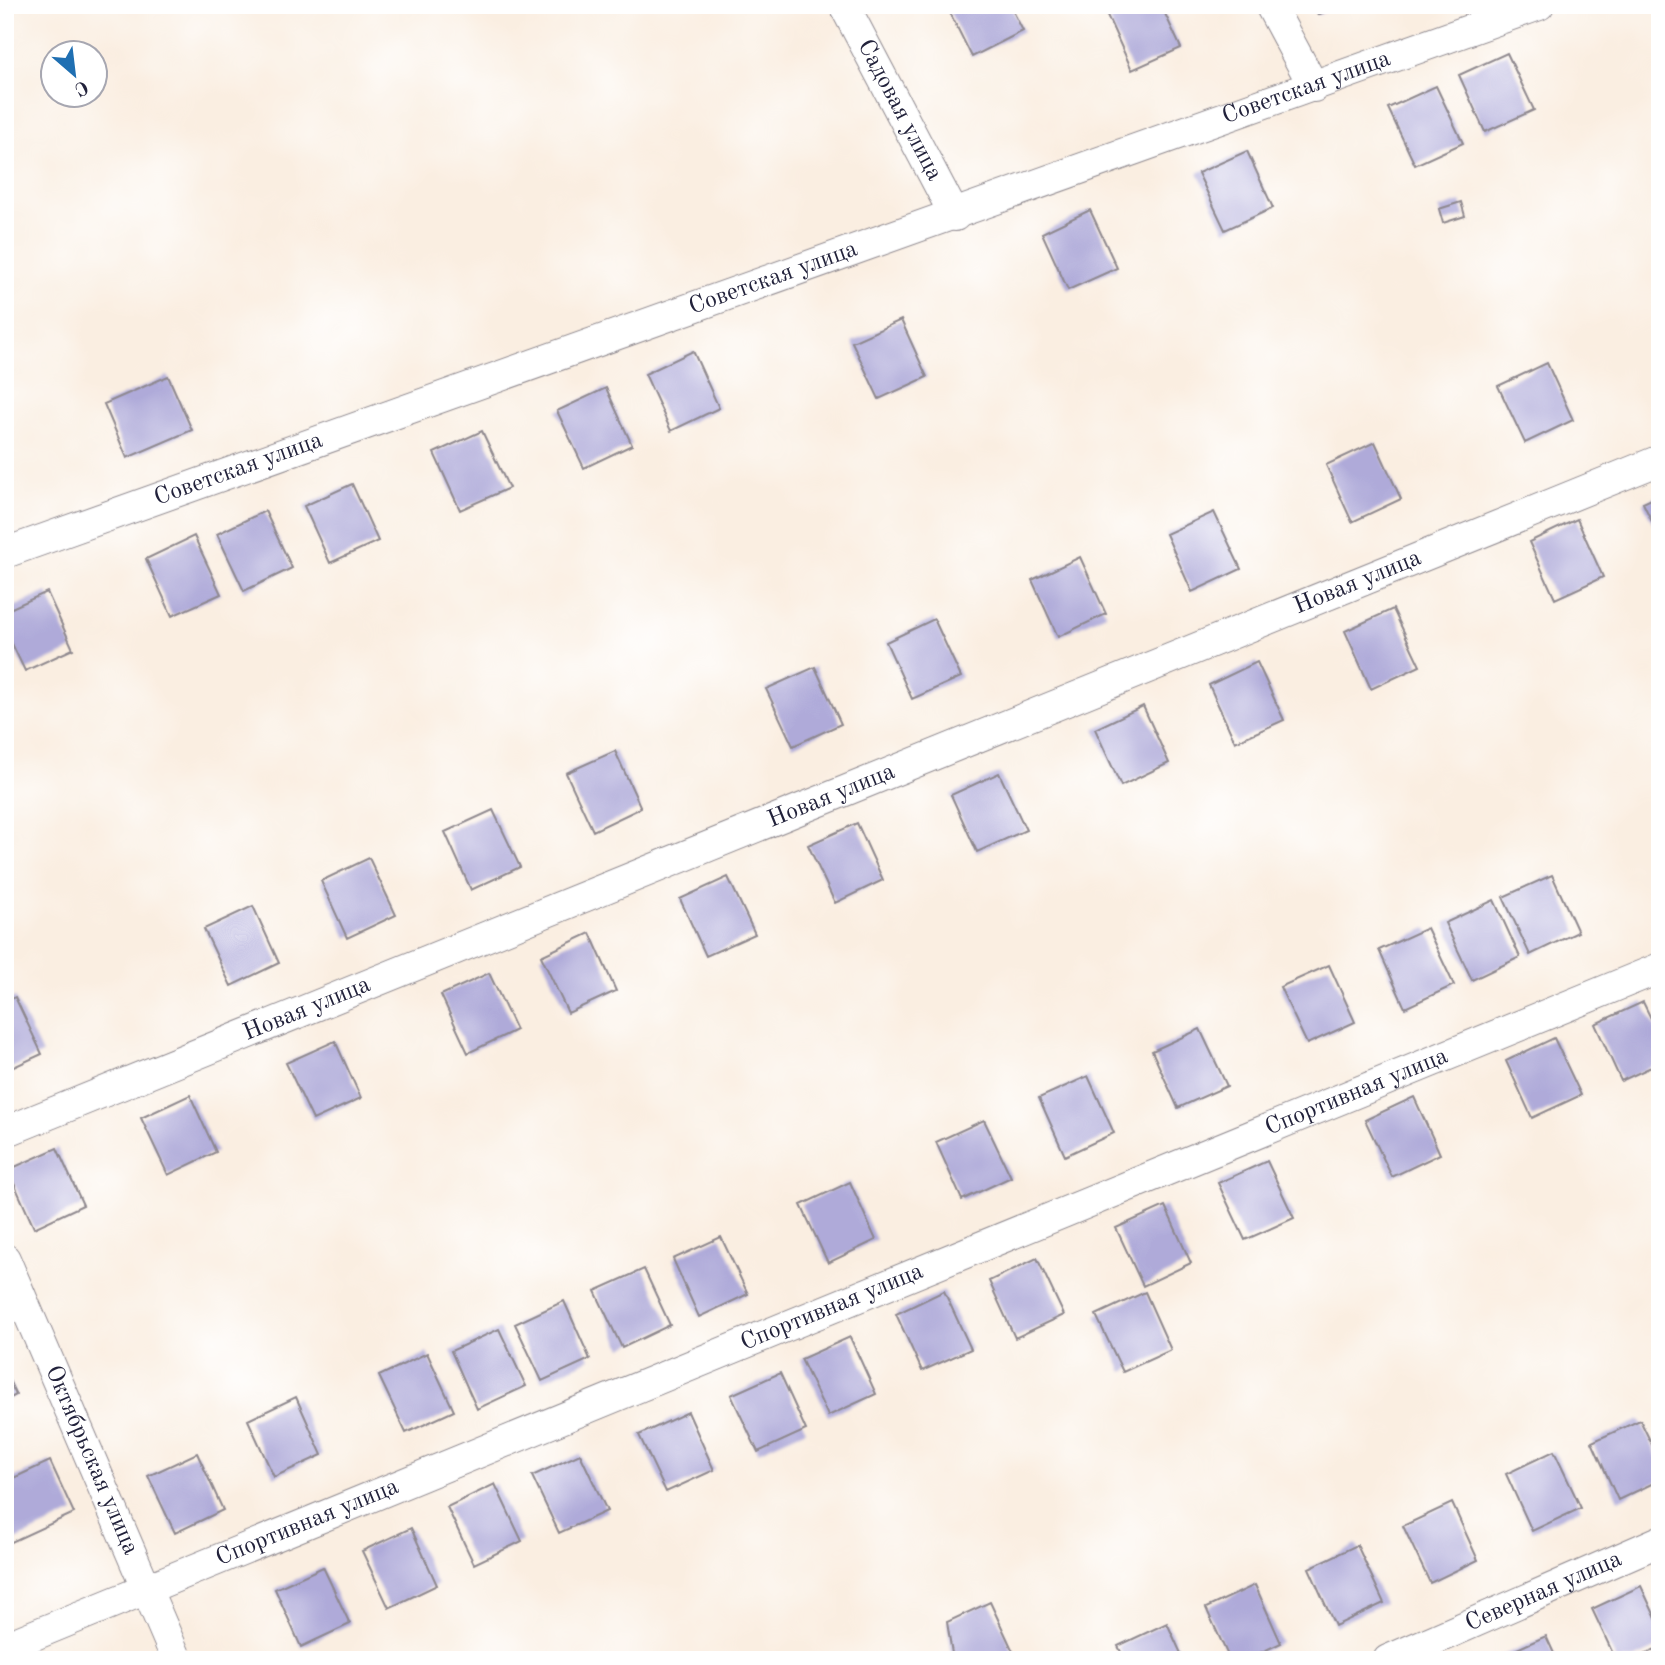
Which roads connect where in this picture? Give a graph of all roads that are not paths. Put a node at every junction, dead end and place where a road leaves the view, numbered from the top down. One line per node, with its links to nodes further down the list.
1 (844, 5): 5 (street, Садовая улица)
2 (1270, 5): 4 (street)
3 (1539, 5): 4 (street, Советская улица)
4 (1314, 86): 5 (street, Советская улица)
5 (955, 216): 7 (street, Советская улица)
6 (1660, 460): 9 (street, Новая улица)
7 (5, 553)
8 (1660, 968): 12 (street, Спортивная улица)
9 (5, 1132)
10 (5, 1259): 12 (street, Октябрьская улица)
11 (1660, 1541): 15 (street, Северная улица)
12 (148, 1589): 13 (street, Спортивная улица); 14 (street, Октябрьская улица)
13 (5, 1647)
14 (177, 1660)
15 (1388, 1660)

